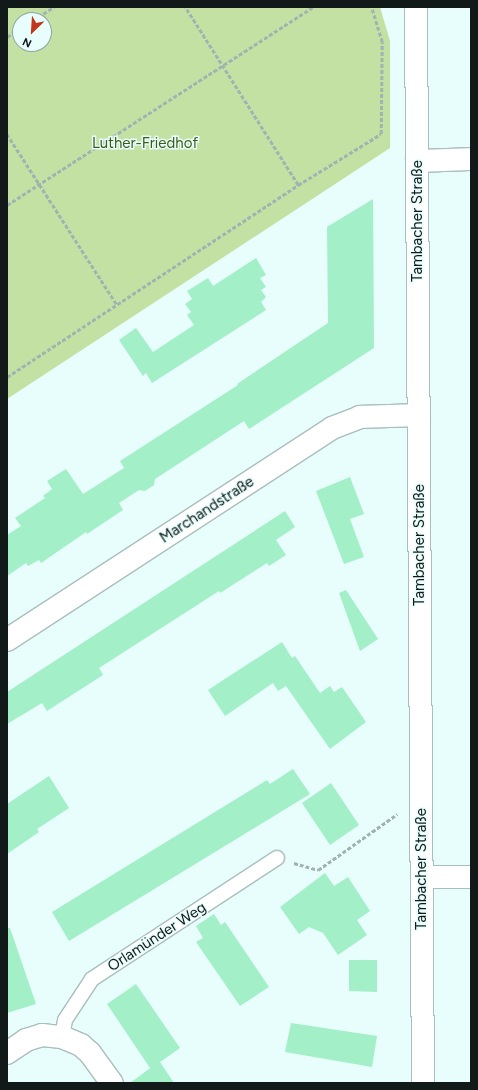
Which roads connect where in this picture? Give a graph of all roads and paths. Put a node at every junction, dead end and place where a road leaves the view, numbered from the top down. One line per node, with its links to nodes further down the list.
1 (185, 7): 5 (path)
2 (313, 7): 5 (path)
3 (371, 7): 10 (path)
4 (416, 7): 8 (street, Tambacher Straße)
5 (221, 65): 9 (path); 10 (path)
6 (7, 134): 9 (path)
7 (471, 159): 8 (street)
8 (417, 161): 14 (street, Tambacher Straße)
9 (39, 184): 11 (path); 12 (path)
10 (298, 185): 12 (path)
11 (7, 205)
12 (117, 305): 13 (path)
13 (7, 377)
14 (419, 415): 15 (street, Marchandstraße); 18 (street, Tambacher Straße)
15 (7, 640)
16 (397, 814): 17 (path)
17 (277, 858): 20 (lane, Orlamünder Weg)
18 (422, 877): 19 (street); 23 (street, Tambacher Straße)
19 (471, 877)
20 (62, 1037): 21 (street); 22 (street)
21 (7, 1053)
22 (112, 1083)
23 (423, 1083)

